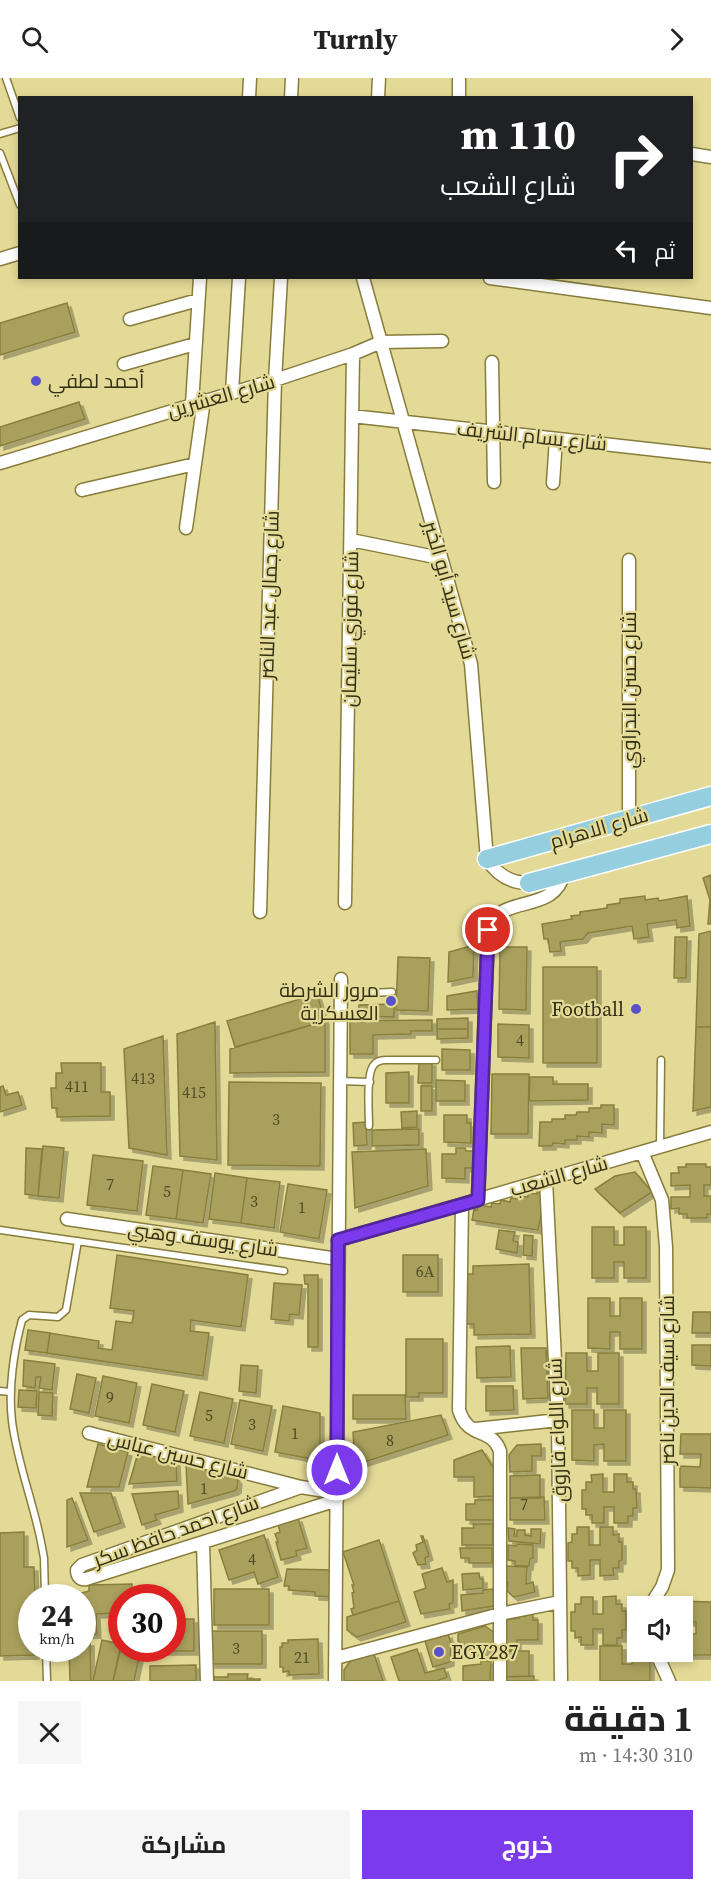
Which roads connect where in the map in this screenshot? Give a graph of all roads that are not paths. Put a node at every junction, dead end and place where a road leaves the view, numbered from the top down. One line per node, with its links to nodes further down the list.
1 (6, 78): 10 (lane)
2 (250, 78): 6 (street)
3 (292, 78): 7 (street)
4 (379, 78): 8 (street)
5 (459, 78): 9 (street)
6 (249, 96)
7 (291, 96)
8 (378, 96)
9 (459, 96)
10 (18, 112)
11 (18, 129): 12 (lane)
12 (0, 134)
13 (0, 153): 16 (lane)
14 (693, 154): 15 (street)
15 (711, 157)
16 (18, 200)
17 (18, 254): 18 (street)
18 (0, 259)
19 (200, 279): 24 (street)
20 (239, 279): 34 (street)
21 (281, 279): 33 (street, شارع جمال عبد الناصر)
22 (363, 279): 28 (street, شارع سيد أبو الخير)
23 (497, 279): 25 (street)
24 (198, 300): 26 (street); 29 (street)
25 (711, 308)
26 (130, 319)
27 (442, 341): 28 (street, شارع العشرين)
28 (381, 342): 30 (street, شارع العشرين); 37 (street, شارع سيد أبو الخير)
29 (195, 344): 32 (street); 35 (street)
30 (353, 354): 33 (street, شارع العشرين); 36 (street, شارع فوزي سليمان)
31 (492, 362): 38 (street)
32 (124, 364)
33 (276, 380): 34 (street, شارع العشرين); 57 (street, شارع جمال عبد الناصر)
34 (232, 392): 35 (street, شارع العشرين)
35 (198, 402): 41 (street, شارع العشرين); 42 (street)
36 (352, 416): 37 (street, شارع بسام الشريف); 47 (street, شارع فوزي سليمان)
37 (403, 422): 38 (street, شارع بسام الشريف); 48 (street, شارع سيد أبو الخير)
38 (493, 432): 39 (street, شارع بسام الشريف); 43 (street)
39 (556, 439): 40 (street, شارع بسام الشريف); 44 (street)
40 (711, 456)
41 (0, 463)
42 (195, 464): 45 (street); 46 (street)
43 (494, 482)
44 (553, 483)
45 (82, 490)
46 (186, 528)
47 (351, 540): 48 (street); 56 (street, شارع فوزي سليمان)
48 (440, 558): 53 (street, شارع سيد أبو الخير)
49 (629, 560): 51 (street, شارع حسن البدراوي)
50 (711, 796): 51 (main road, شارع الاهرام)
51 (628, 820): 53 (main road, شارع الاهرام)
52 (711, 834): 54 (main road, شارع الاهرام)
53 (487, 859): 55 (street)
54 (564, 873): 55 (main road, شارع الاهرام); 70 (street)
55 (529, 883)
56 (345, 903)
57 (260, 912)
58 (341, 979): 60 (street)
59 (392, 992): 60 (lane)
60 (340, 994): 63 (street)
61 (436, 1060): 64 (lane)
62 (661, 1060): 67 (lane)
63 (340, 1082): 64 (lane); 74 (street)
64 (370, 1082): 65 (lane)
65 (369, 1126)
66 (711, 1132): 67 (street, شارع الشعب)
67 (660, 1147): 68 (street, شارع الشعب)
68 (642, 1152): 69 (street, شارع الشعب); 87 (street, شارع سيف الدين ناصر)
69 (546, 1180): 70 (street, شارع الشعب); 80 (street, شارع اللواء فاروق)
70 (478, 1200): 71 (street, شارع الشعب)
71 (462, 1204): 74 (street, شارع الشعب); 81 (street)
72 (68, 1219): 76 (street, شارع يوسف وهبي)
73 (0, 1230): 75 (lane)
74 (338, 1240): 76 (street)
75 (78, 1241): 77 (lane); 79 (lane)
76 (338, 1259): 84 (street)
77 (284, 1271)
78 (0, 1391): 79 (lane)
79 (11, 1392): 86 (lane)
80 (558, 1420): 81 (street); 88 (street, شارع اللواء فاروق)
81 (471, 1430): 89 (street)
82 (89, 1433): 83 (street, شارع حسين عباس)
83 (301, 1487): 84 (street, شارع حسين عباس); 85 (street, شارع احمد حافظ سكر)
84 (337, 1497): 85 (street, شارع احمد حافظ سكر); 90 (street)
85 (203, 1543): 94 (street)
86 (45, 1584)
87 (657, 1596)
88 (560, 1602): 89 (street); 97 (street, شارع اللواء فاروق)
89 (500, 1614): 90 (street); 96 (street)
90 (336, 1658): 95 (street)
91 (46, 1662): 93 (lane)
92 (660, 1662): 98 (street)
93 (46, 1681)
94 (207, 1681)
95 (335, 1681)
96 (500, 1681)
97 (561, 1681)
98 (669, 1681)

